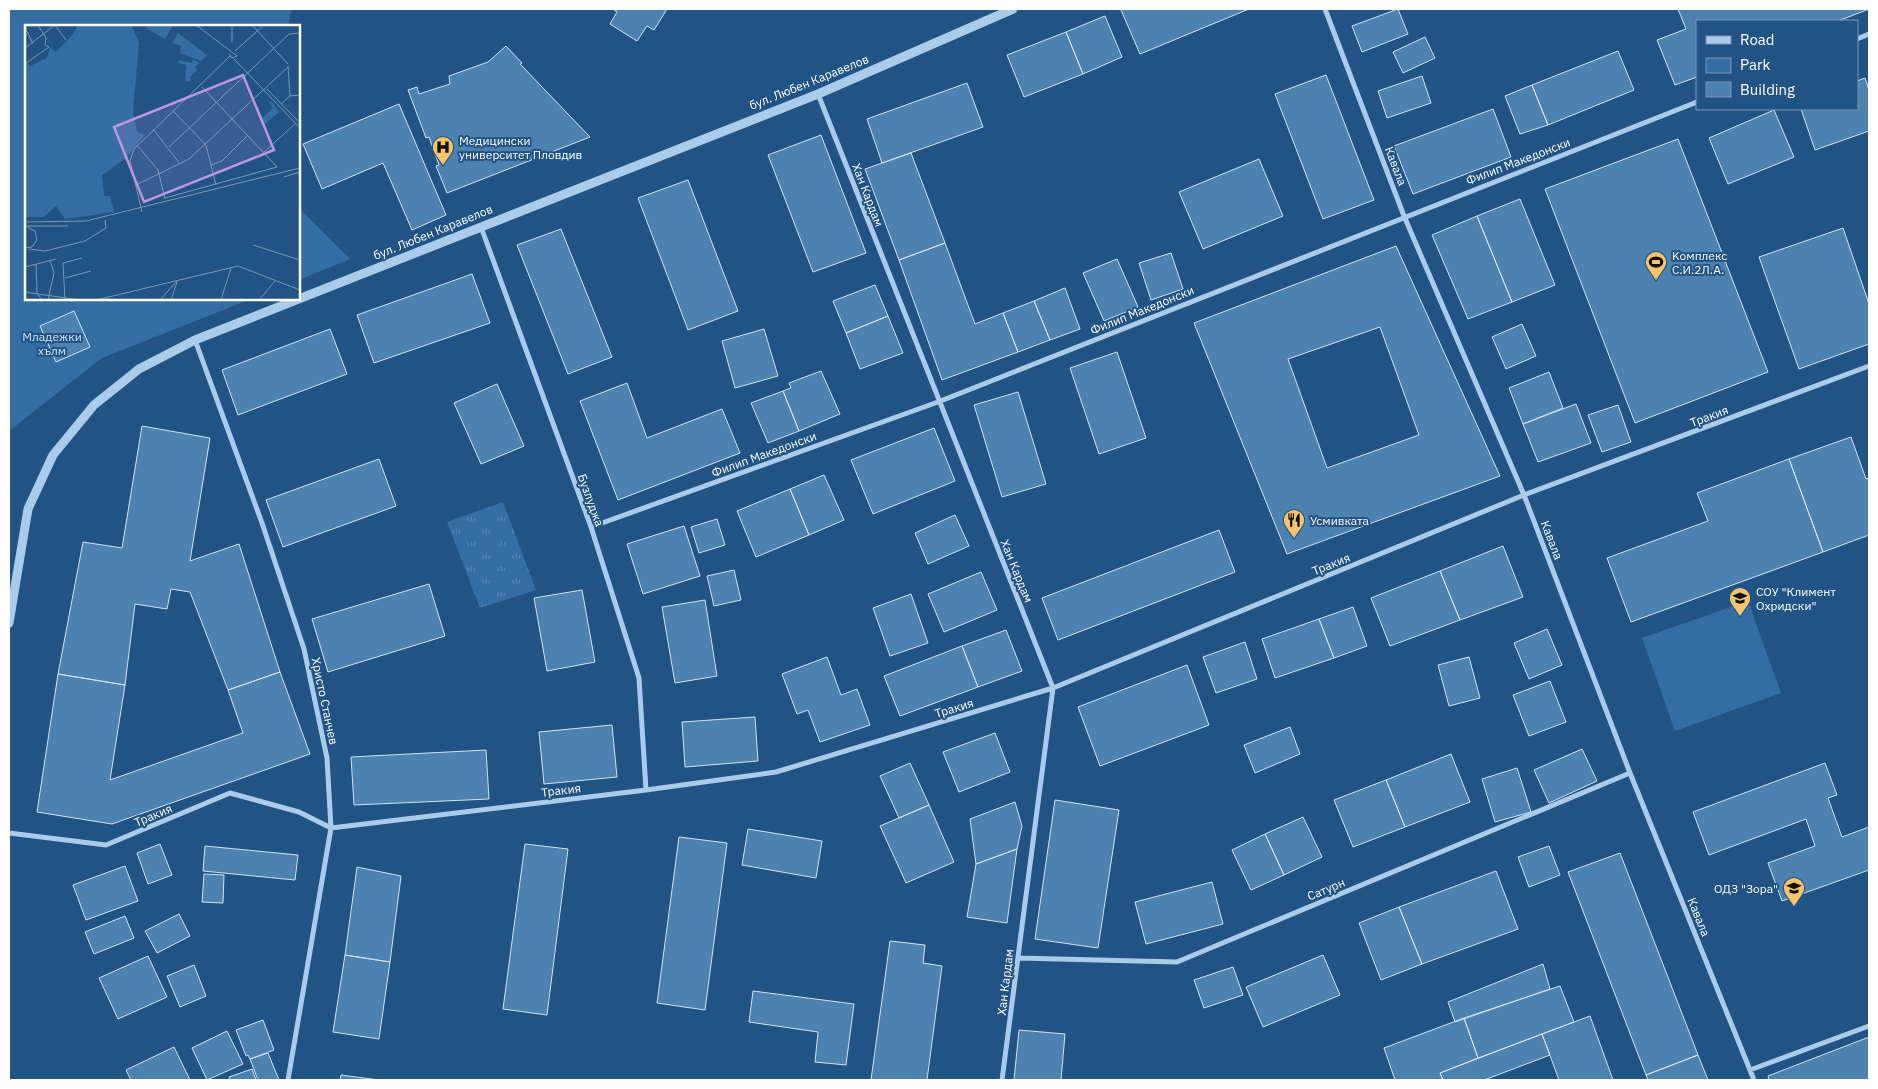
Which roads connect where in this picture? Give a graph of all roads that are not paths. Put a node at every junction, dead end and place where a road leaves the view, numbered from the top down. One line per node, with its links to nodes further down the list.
1 (1013, 9): 3 (street, бул. Любен Каравелов)
2 (1325, 9): 5 (street, Кавала)
3 (818, 94): 6 (street, бул. Любен Каравелов); 11 (street, Хан Кардам)
4 (1696, 102): 5 (street, Филип Македонски)
5 (1404, 216): 11 (street, Филип Македонски); 12 (street, Кавала)
6 (480, 226): 7 (street, бул. Любен Каравелов); 13 (street, Бузлуджа)
7 (300, 298)
8 (295, 300): 9 (street, бул. Любен Каравелов)
9 (195, 340): 14 (street, бул. Любен Каравелов); 18 (street, Христо Станчев)
10 (1869, 366): 12 (street, Тракия)
11 (938, 402): 13 (street, Филип Македонски); 15 (street, Хан Кардам)
12 (1524, 496): 15 (street, Тракия); 16 (street, Кавала)
13 (591, 527): 17 (street, Бузлуджа)
14 (9, 623)
15 (1053, 688): 17 (street, Тракия); 20 (street, Хан Кардам)
16 (1630, 773): 20 (street, Сатурн); 22 (street, Кавала)
17 (646, 790): 18 (street, Тракия)
18 (332, 828): 19 (street, Тракия); 23 (street, Христо Станчев)
19 (9, 833)
20 (1018, 958): 24 (street, Хан Кардам)
21 (1869, 1026): 22 (street)
22 (1750, 1070): 25 (street, Кавала)
23 (288, 1080)
24 (1002, 1080)
25 (1754, 1080)

